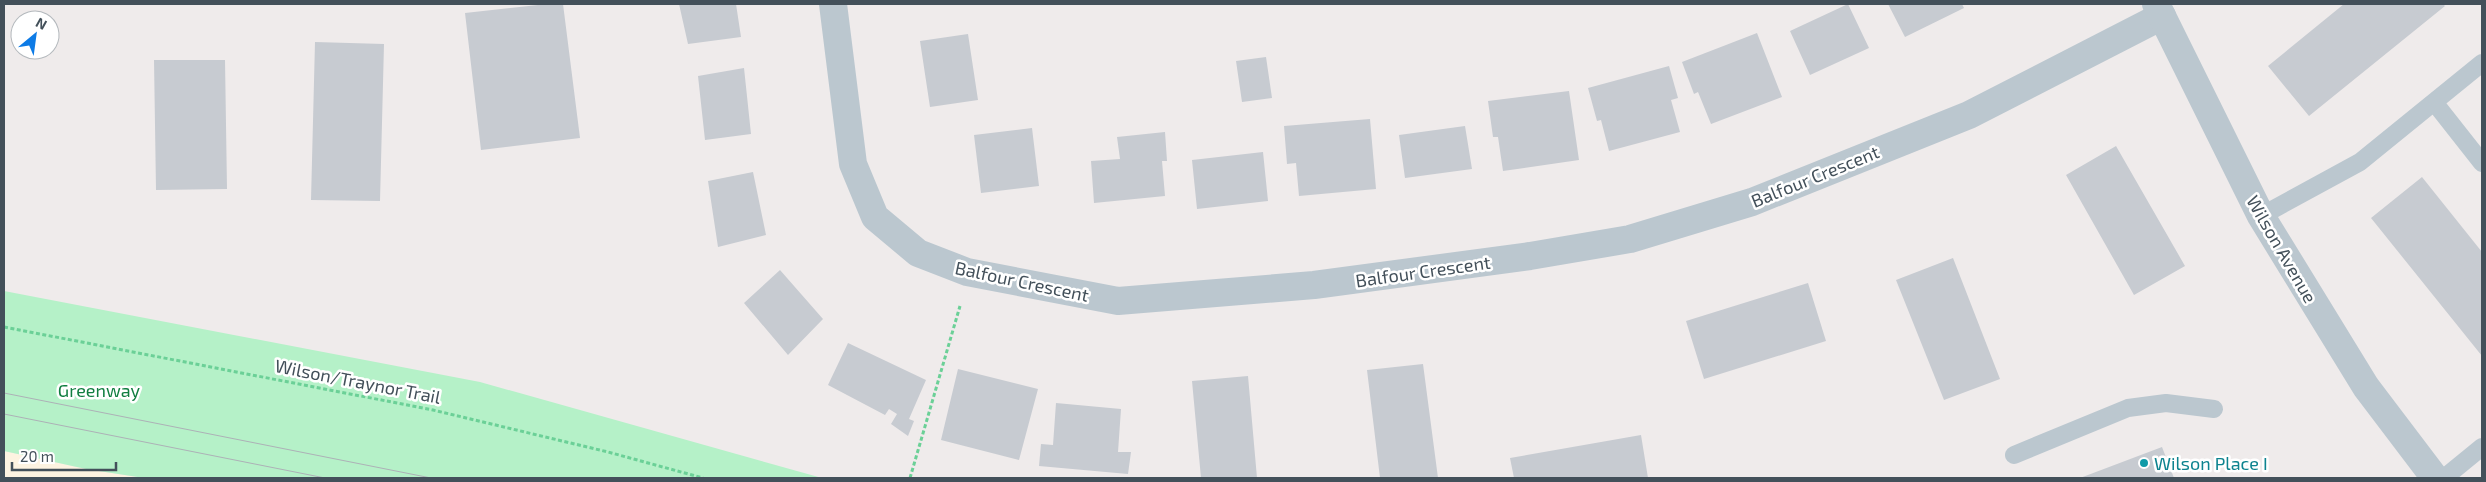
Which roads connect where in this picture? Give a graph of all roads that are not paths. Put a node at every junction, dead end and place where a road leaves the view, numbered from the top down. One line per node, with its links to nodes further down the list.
1 (833, 4): 2 (street, Balfour Crescent)
2 (2159, 10): 6 (street, Wilson Avenue)
3 (2482, 63): 4 (lane)
4 (2434, 102): 5 (lane); 6 (lane)
5 (2482, 163)
6 (2261, 216): 10 (street, Wilson Avenue)
7 (2214, 409): 9 (lane)
8 (2482, 446): 11 (lane)
9 (2014, 455)
10 (2435, 478)
11 (2444, 478)

